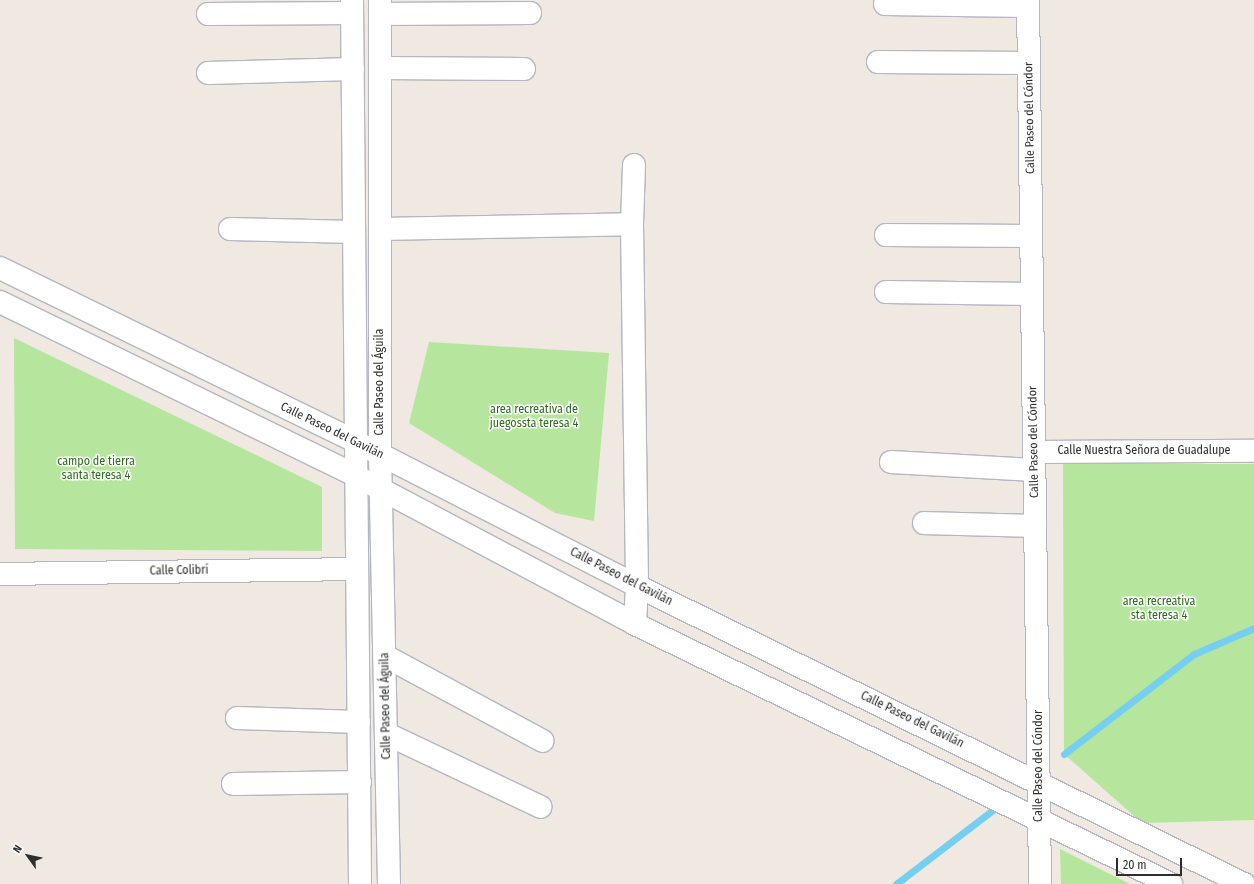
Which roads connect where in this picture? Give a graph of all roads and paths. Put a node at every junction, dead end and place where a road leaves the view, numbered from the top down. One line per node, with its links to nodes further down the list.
1 (1028, 3): 2 (street); 8 (street, Calle Paseo del Cóndor)
2 (885, 4)
3 (352, 6): 5 (street); 10 (street, Calle Paseo del Águila)
4 (380, 7): 6 (street); 9 (street, Calle Paseo del Águila)
5 (208, 14)
6 (530, 14)
7 (878, 62): 8 (street)
8 (1029, 63): 19 (street, Calle Paseo del Cóndor)
9 (380, 68): 11 (street); 16 (street, Calle Paseo del Águila)
10 (353, 69): 12 (street); 17 (street, Calle Paseo del Águila)
11 (524, 69)
12 (208, 73)
13 (634, 165): 14 (street)
14 (632, 224): 16 (street); 35 (street)
15 (230, 229): 17 (street)
16 (380, 229): 26 (street, Calle Paseo del Águila)
17 (354, 232): 24 (street, Calle Paseo del Águila)
18 (886, 235): 19 (street)
19 (1031, 236): 22 (street, Calle Paseo del Cóndor)
20 (0, 268): 24 (street, Calle Paseo del Gavilán)
21 (886, 292): 22 (street)
22 (1032, 294): 27 (street, Calle Paseo del Cóndor)
23 (0, 302): 29 (street)
24 (356, 442): 26 (street, Calle Paseo del Gavilán); 29 (street, Calle Paseo del Águila)
25 (1254, 451): 27 (street, Calle Nuestra Señora de Guadalupe)
26 (380, 454): 30 (street, Calle Paseo del Águila); 35 (street, Calle Paseo del Gavilán)
27 (1034, 461): 28 (street, Calle Nuestra Señora de Guadalupe); 32 (street, Calle Paseo del Cóndor)
28 (891, 462)
29 (356, 476): 30 (street); 33 (street, Calle Paseo del Águila)
30 (382, 490): 36 (street); 37 (street, Calle Paseo del Águila)
31 (924, 523): 32 (street)
32 (1035, 526): 43 (street, Calle Paseo del Cóndor)
33 (357, 569): 34 (street, Calle Colibrí); 39 (street, Calle Paseo del Águila)
34 (0, 574)
35 (637, 586): 36 (street); 43 (street, Calle Paseo del Gavilán)
36 (635, 624): 46 (street)
37 (385, 656): 40 (street, Calle Paseo del Águila); 41 (street)
38 (237, 718): 39 (street)
39 (359, 722): 42 (street, Calle Paseo del Águila)
40 (387, 734): 45 (street); 48 (street, Calle Paseo del Águila)
41 (543, 741)
42 (360, 782): 44 (street); 47 (street, Calle Paseo del Águila)
43 (1040, 782): 46 (street, Calle Paseo del Cóndor); 51 (street, Calle Paseo del Gavilán)
44 (233, 784)
45 (541, 807)
46 (1040, 818): 49 (street, Calle Paseo del Cóndor); 50 (street)
47 (360, 884)
48 (389, 884)
49 (1040, 884)
50 (1170, 884)
51 (1244, 884)

